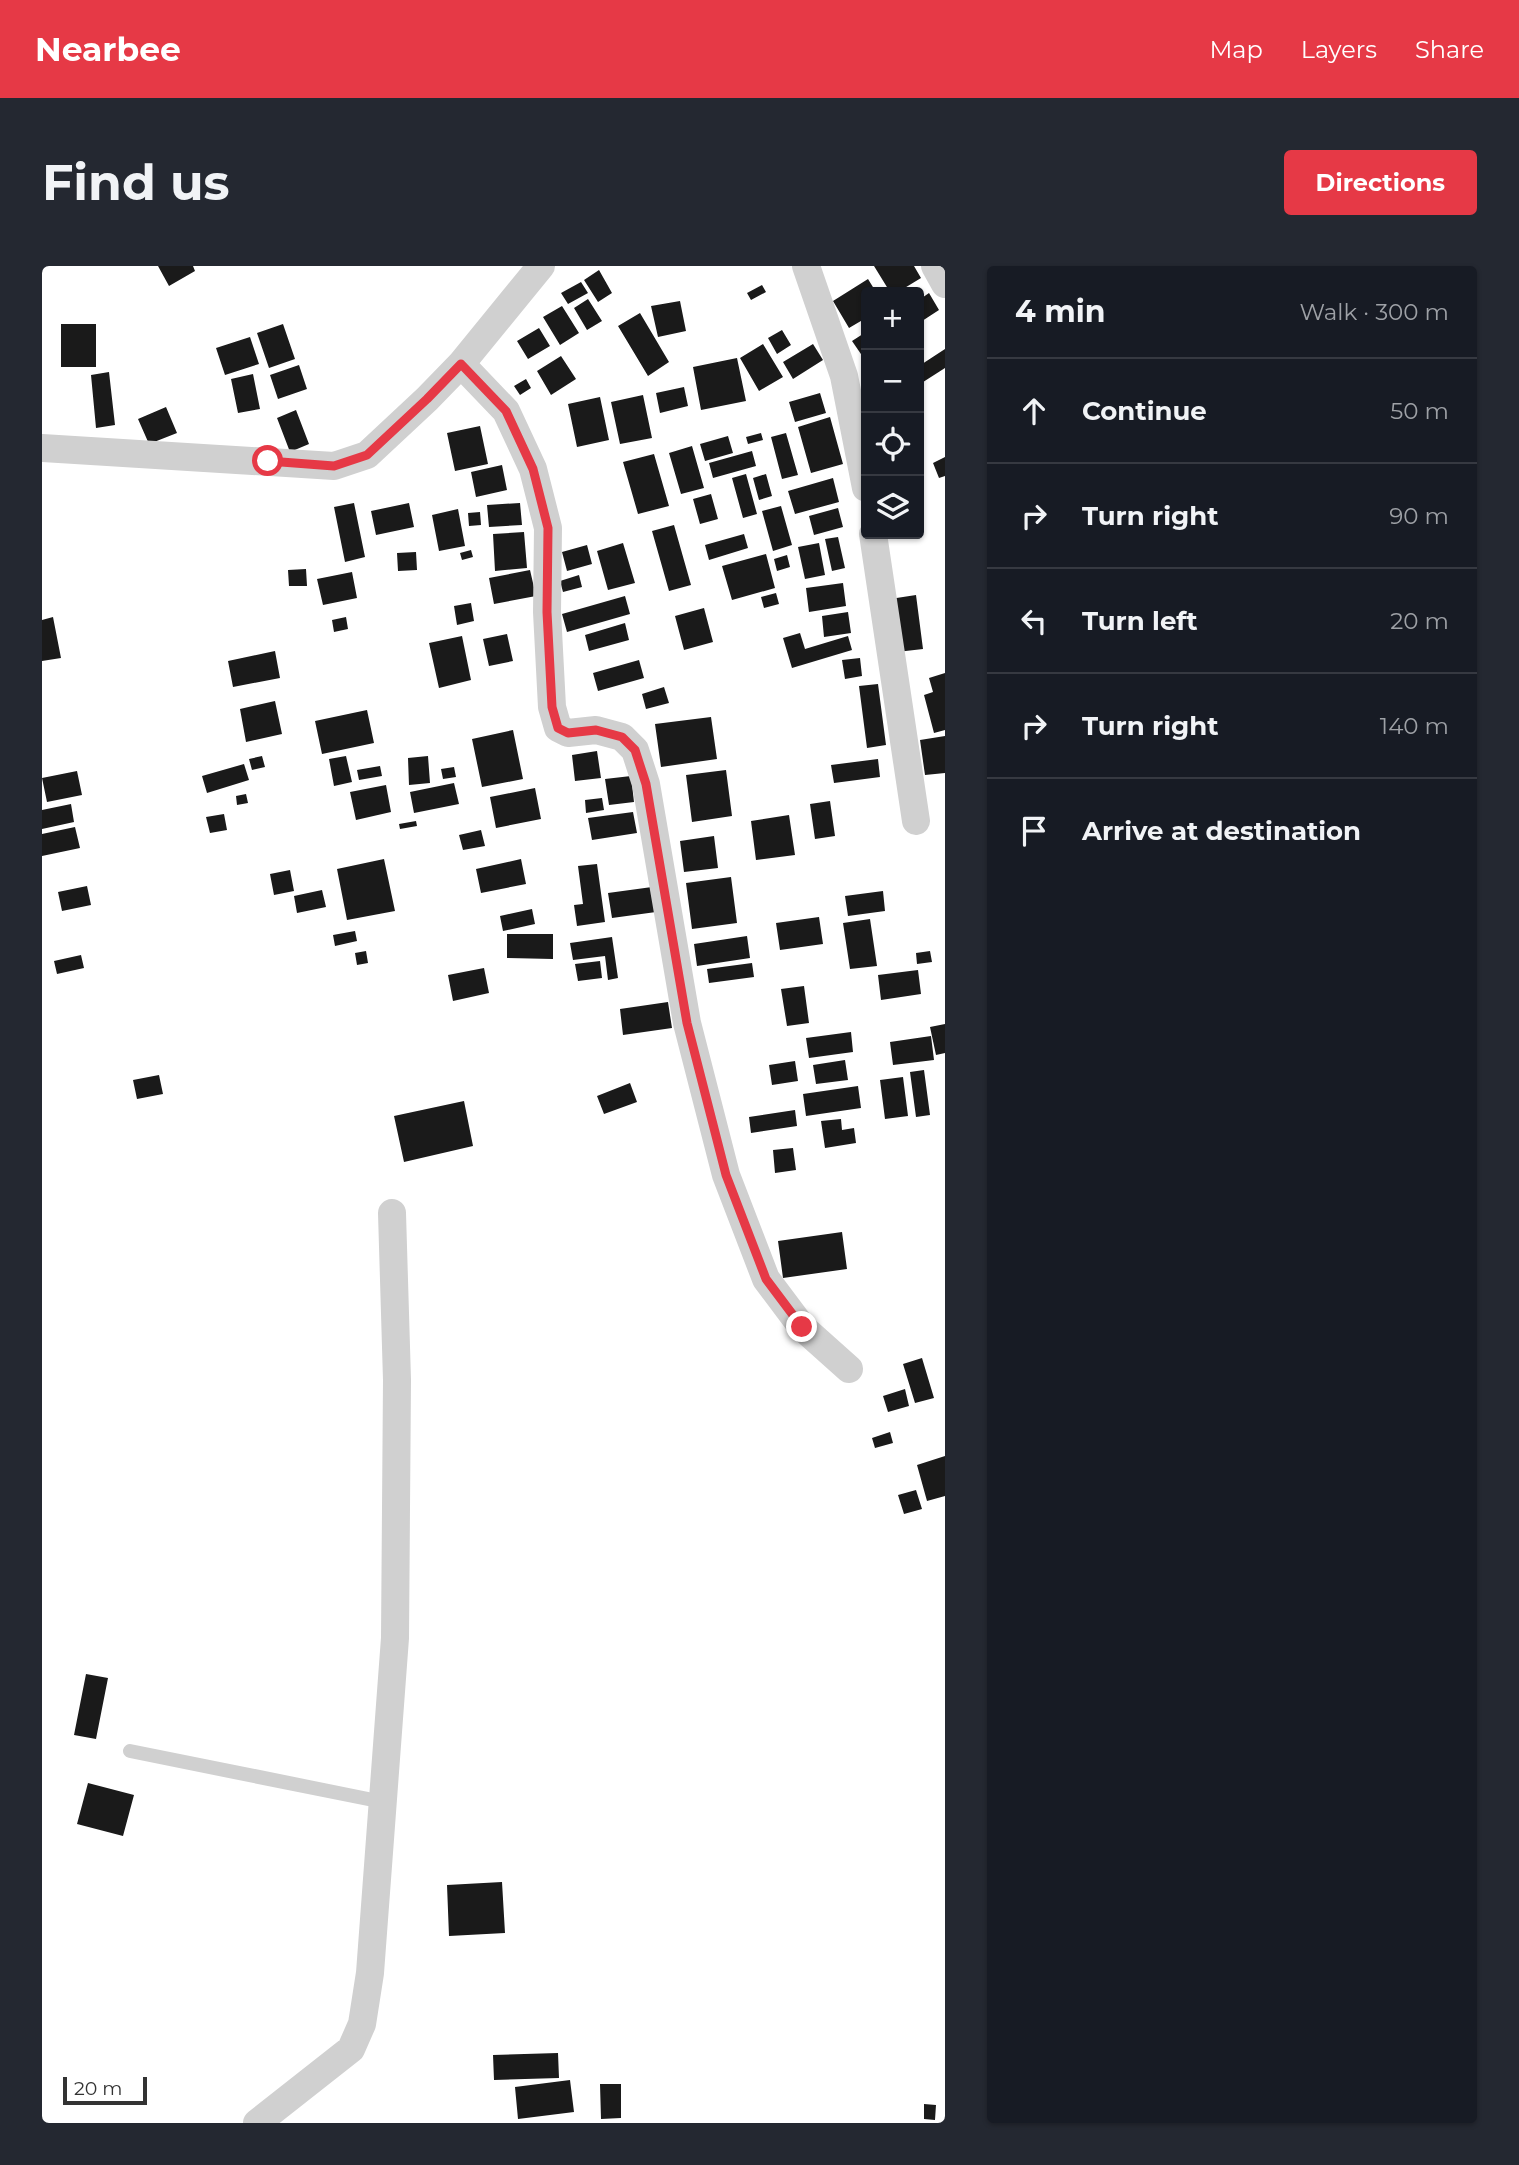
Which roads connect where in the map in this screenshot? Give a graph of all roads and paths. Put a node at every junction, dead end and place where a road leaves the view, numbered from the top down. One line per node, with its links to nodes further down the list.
1 (541, 266): 5 (street)
2 (806, 266): 7 (street)
3 (935, 266): 4 (street)
4 (945, 285)
5 (461, 364): 6 (street); 11 (street)
6 (42, 448)
7 (864, 476)
8 (874, 539): 9 (street)
9 (916, 821)
10 (392, 1213): 13 (street)
11 (849, 1369)
12 (130, 1751): 13 (lane)
13 (383, 1802): 14 (street)
14 (257, 2123)

